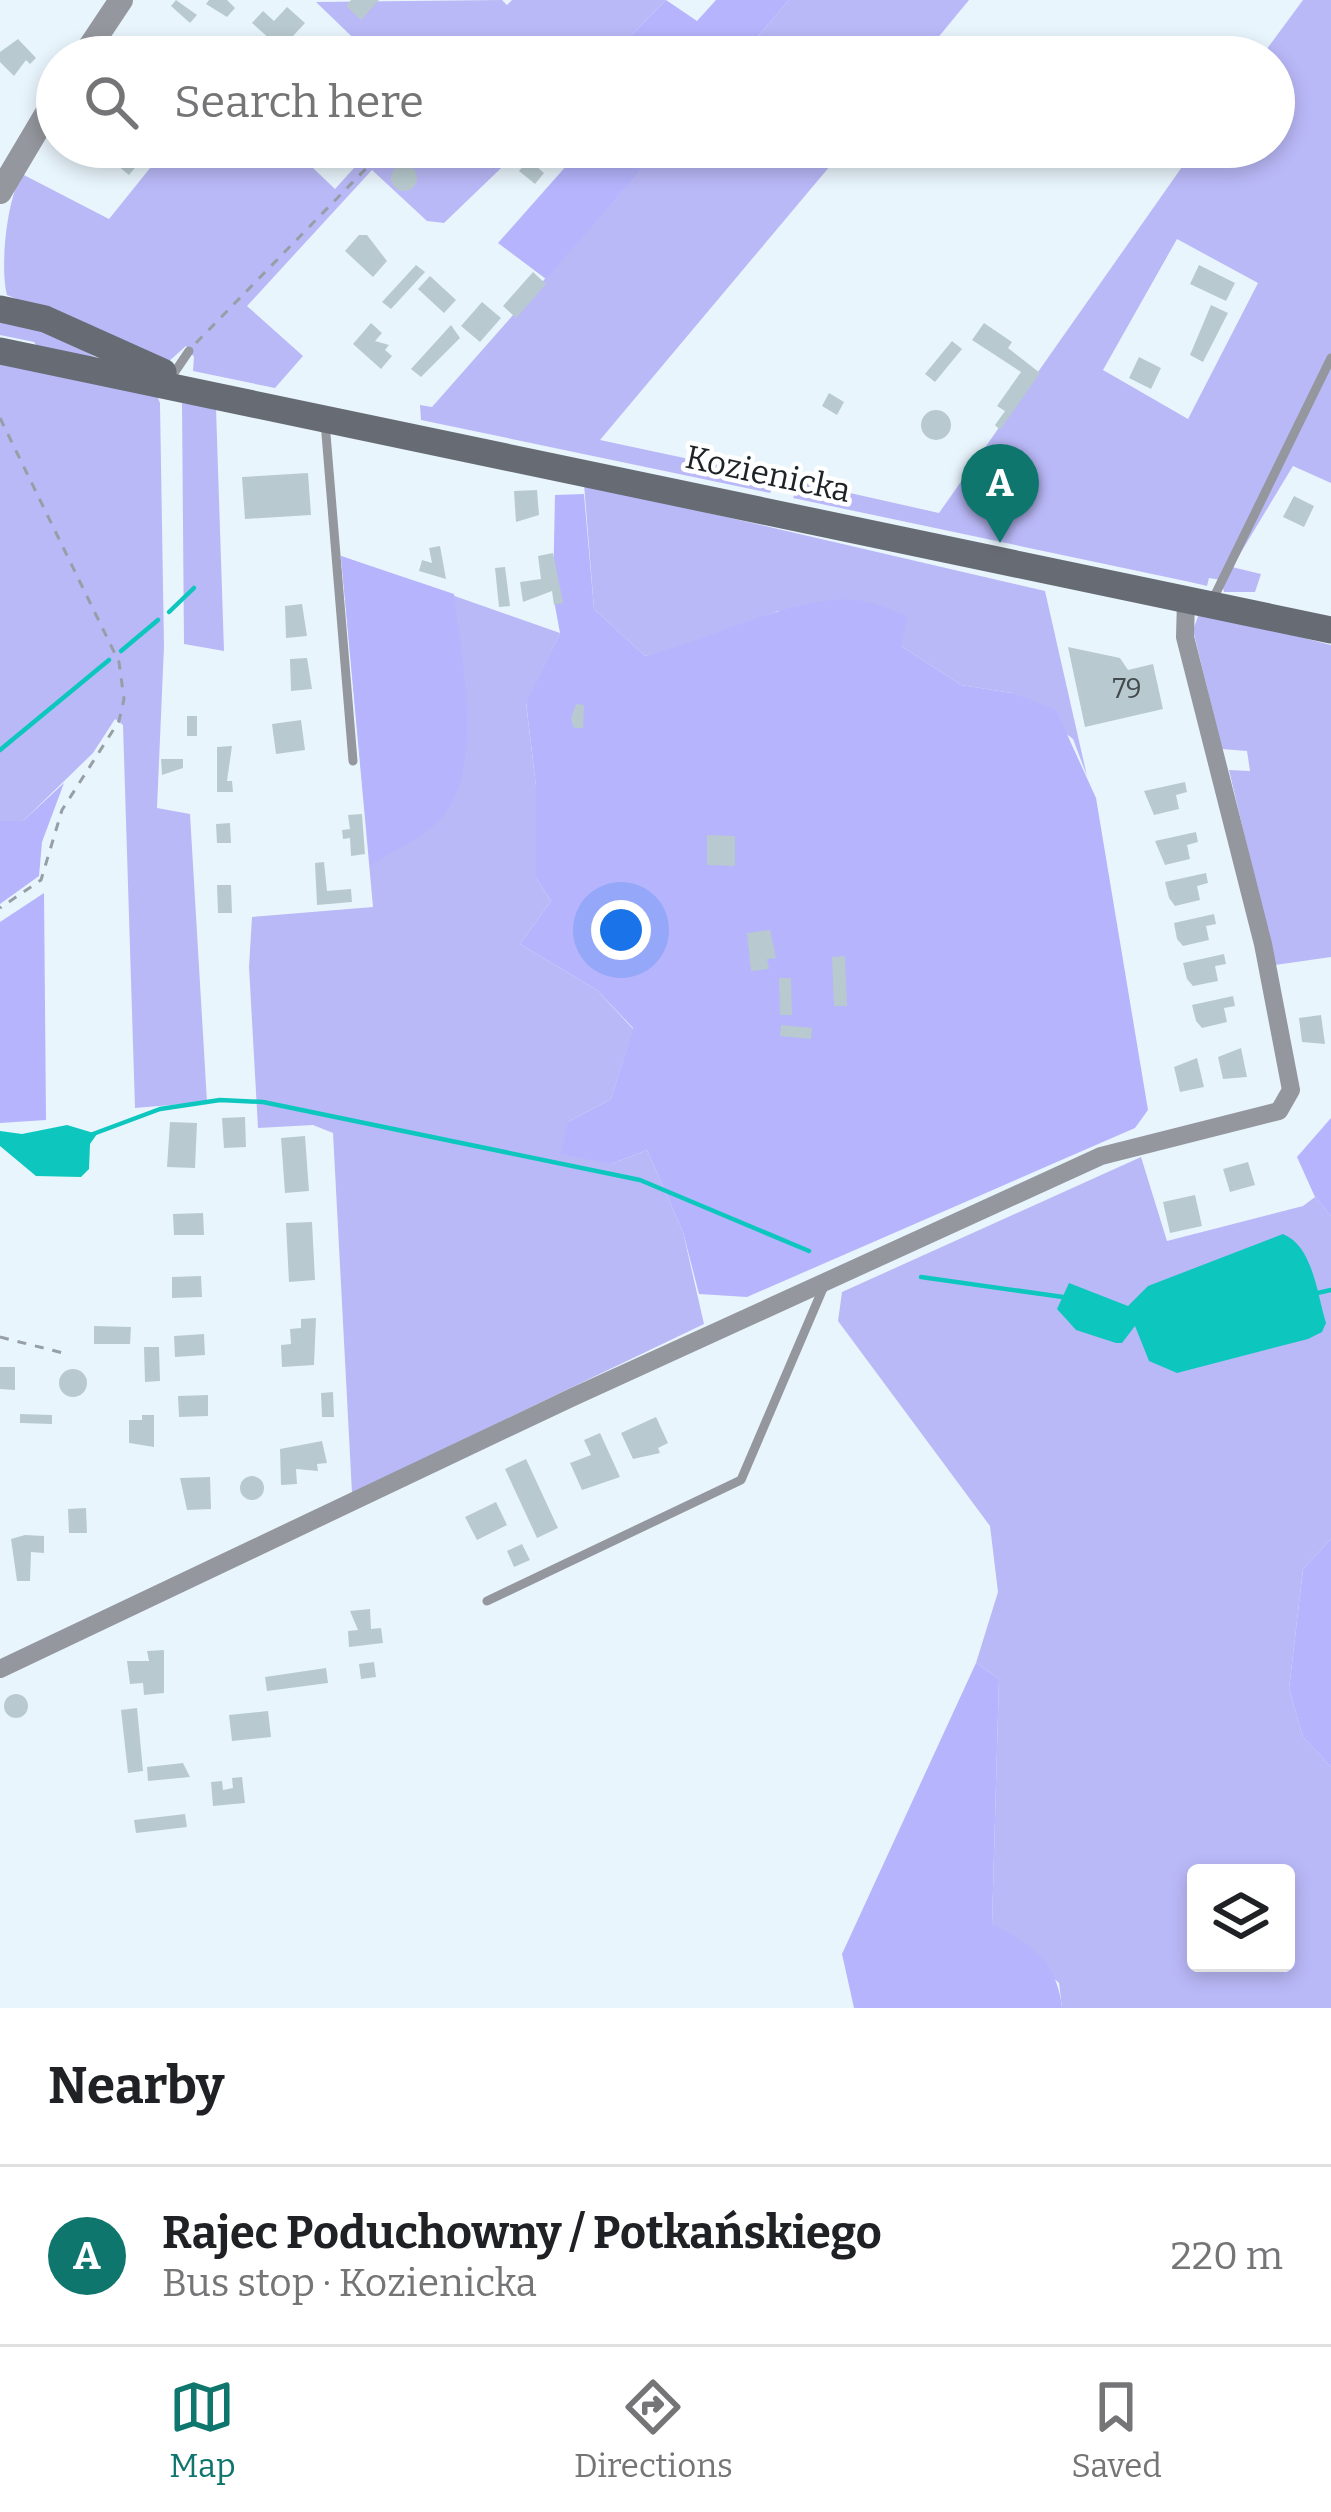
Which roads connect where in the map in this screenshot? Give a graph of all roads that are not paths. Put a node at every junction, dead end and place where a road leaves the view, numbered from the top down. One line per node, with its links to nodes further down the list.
1 (121, 0): 2 (street)
2 (97, 36)
3 (36, 131): 4 (street)
4 (0, 192)
5 (0, 309): 9 (main road, Kozienicka)
6 (0, 351): 9 (main road, Kozienicka)
7 (189, 351): 9 (lane)
8 (1331, 358): 11 (lane)
9 (177, 383): 10 (main road, Kozienicka)
10 (325, 417): 11 (main road, Kozienicka); 13 (lane)
11 (1198, 602): 12 (main road, Kozienicka); 14 (street)
12 (1331, 630)
13 (352, 761)
14 (826, 1281): 15 (lane); 16 (street)
15 (487, 1601)
16 (0, 1669)

